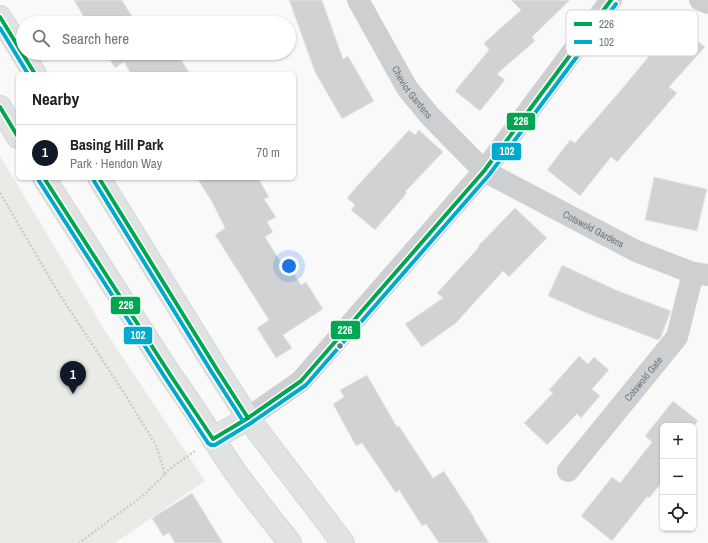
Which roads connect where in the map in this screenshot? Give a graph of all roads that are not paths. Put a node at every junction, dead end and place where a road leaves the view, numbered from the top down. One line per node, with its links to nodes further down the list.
1 (358, 0): 13 (street, Cheviot Gardens)
2 (610, 0): 5 (street)
3 (700, 0): 4 (street)
4 (708, 3)
5 (603, 10)
6 (0, 17): 7 (highway)
7 (16, 43)
8 (569, 56): 13 (street)
9 (26, 60): 10 (highway)
10 (34, 72)
11 (0, 107): 12 (highway)
12 (16, 134)
13 (484, 171): 16 (street, Cotswold Gardens); 17 (street)
14 (45, 180): 18 (highway)
15 (100, 180): 17 (highway)
16 (701, 274): 19 (street, Cotswold Gate)
17 (248, 418): 18 (highway); 21 (highway)
18 (213, 439): 20 (highway)
19 (568, 471)
20 (290, 543)
21 (343, 543)

